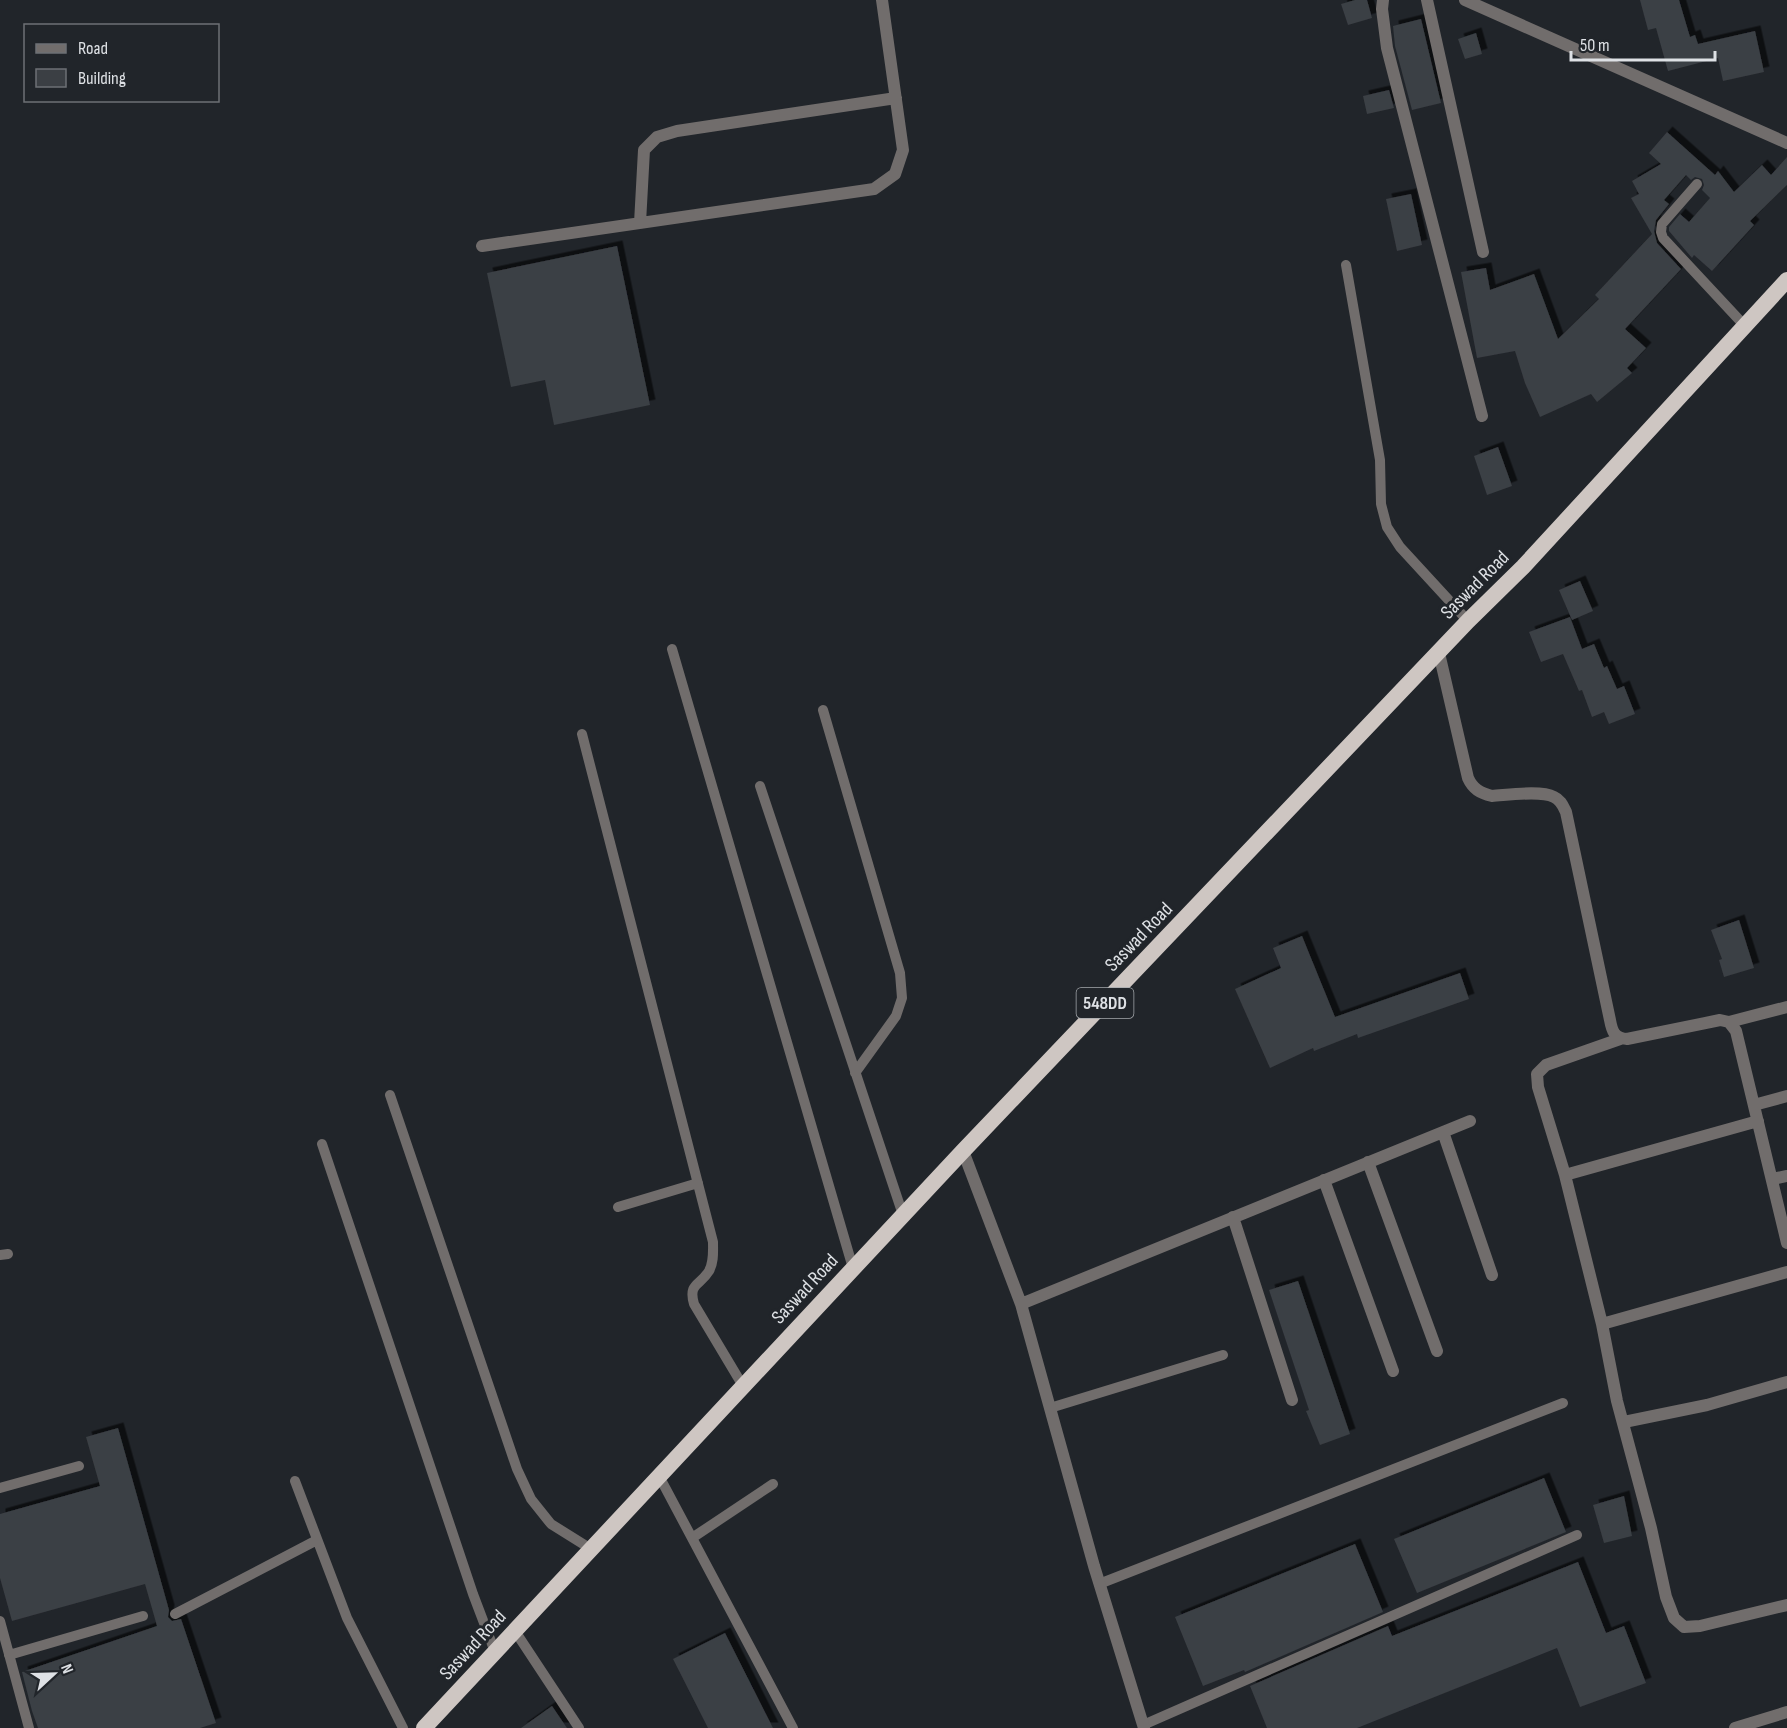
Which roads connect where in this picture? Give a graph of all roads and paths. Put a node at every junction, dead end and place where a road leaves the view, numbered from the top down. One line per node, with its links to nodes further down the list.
1 (882, 0): 5 (street)
2 (1383, 0): 14 (street)
3 (1427, 0): 10 (street)
4 (1465, 0): 6 (street)
5 (896, 98): 8 (street); 8 (street)
6 (1787, 143)
7 (1698, 184): 13 (lane)
8 (640, 223): 9 (street)
9 (482, 246)
10 (1483, 252)
11 (1346, 265): 15 (lane)
12 (1787, 280): 13 (highway, Saswad Road / 548DD)
13 (1744, 325): 15 (highway, Saswad Road / 548DD)
14 (1482, 416)
15 (1468, 621): 17 (highway, Saswad Road / 548DD)
16 (672, 650): 43 (lane)
17 (1439, 653): 23 (street); 32 (highway, Saswad Road / 548DD)
18 (823, 710): 24 (lane)
19 (582, 734): 38 (lane)
20 (759, 786): 24 (lane)
21 (1787, 1007): 22 (street)
22 (1729, 1022): 23 (street); 27 (street)
23 (1620, 1039): 34 (street)
24 (855, 1073): 40 (lane)
25 (390, 1095): 65 (lane)
26 (1787, 1096): 27 (street)
27 (1754, 1105): 29 (street)
28 (1470, 1121): 30 (street)
29 (1758, 1121): 34 (street); 36 (street)
30 (1443, 1132): 33 (street); 45 (street)
31 (322, 1144): 72 (lane)
32 (963, 1151): 40 (highway, Saswad Road / 548DD); 46 (street)
33 (1368, 1162): 37 (street); 48 (street)
34 (1564, 1174): 47 (street)
35 (1787, 1176): 36 (street)
36 (1772, 1179): 42 (street)
37 (1324, 1180): 41 (street); 50 (street)
38 (698, 1183): 39 (lane); 52 (lane)
39 (618, 1207)
40 (903, 1215): 43 (highway, Saswad Road / 548DD)
41 (1233, 1217): 46 (street); 53 (street)
42 (1787, 1243)
43 (853, 1268): 52 (highway, Saswad Road / 548DD)
44 (1787, 1272): 47 (street)
45 (1492, 1275)
46 (1021, 1304): 55 (street)
47 (1602, 1324): 56 (street)
48 (1437, 1351)
49 (1223, 1355): 55 (lane)
50 (1393, 1371)
51 (1787, 1382): 56 (street)
52 (743, 1386): 58 (highway, Saswad Road / 548DD)
53 (1292, 1400)
54 (1563, 1403): 66 (lane)
55 (1050, 1408): 66 (street)
56 (1624, 1422): 67 (street)
57 (79, 1466): 61 (lane)
58 (659, 1476): 63 (lane); 65 (highway, Saswad Road / 548DD)
59 (295, 1481): 64 (lane)
60 (773, 1484): 63 (lane)
61 (0, 1488)
62 (1577, 1535): 75 (lane)
63 (692, 1538): 80 (lane)
64 (317, 1540): 68 (lane); 77 (lane)
65 (591, 1549): 71 (highway, Saswad Road / 548DD)
66 (1099, 1584): 75 (street)
67 (1787, 1605)
68 (175, 1614)
69 (142, 1616): 73 (lane)
70 (0, 1621): 73 (lane)
71 (515, 1631): 72 (highway, Saswad Road / 548DD); 79 (lane)
72 (495, 1652): 78 (highway, Saswad Road / 548DD)
73 (9, 1655): 76 (lane)
74 (1787, 1712): 81 (street)
75 (1144, 1727)
76 (29, 1728)
77 (403, 1728)
78 (424, 1728)
79 (579, 1728)
80 (793, 1728)
81 (1735, 1728)

